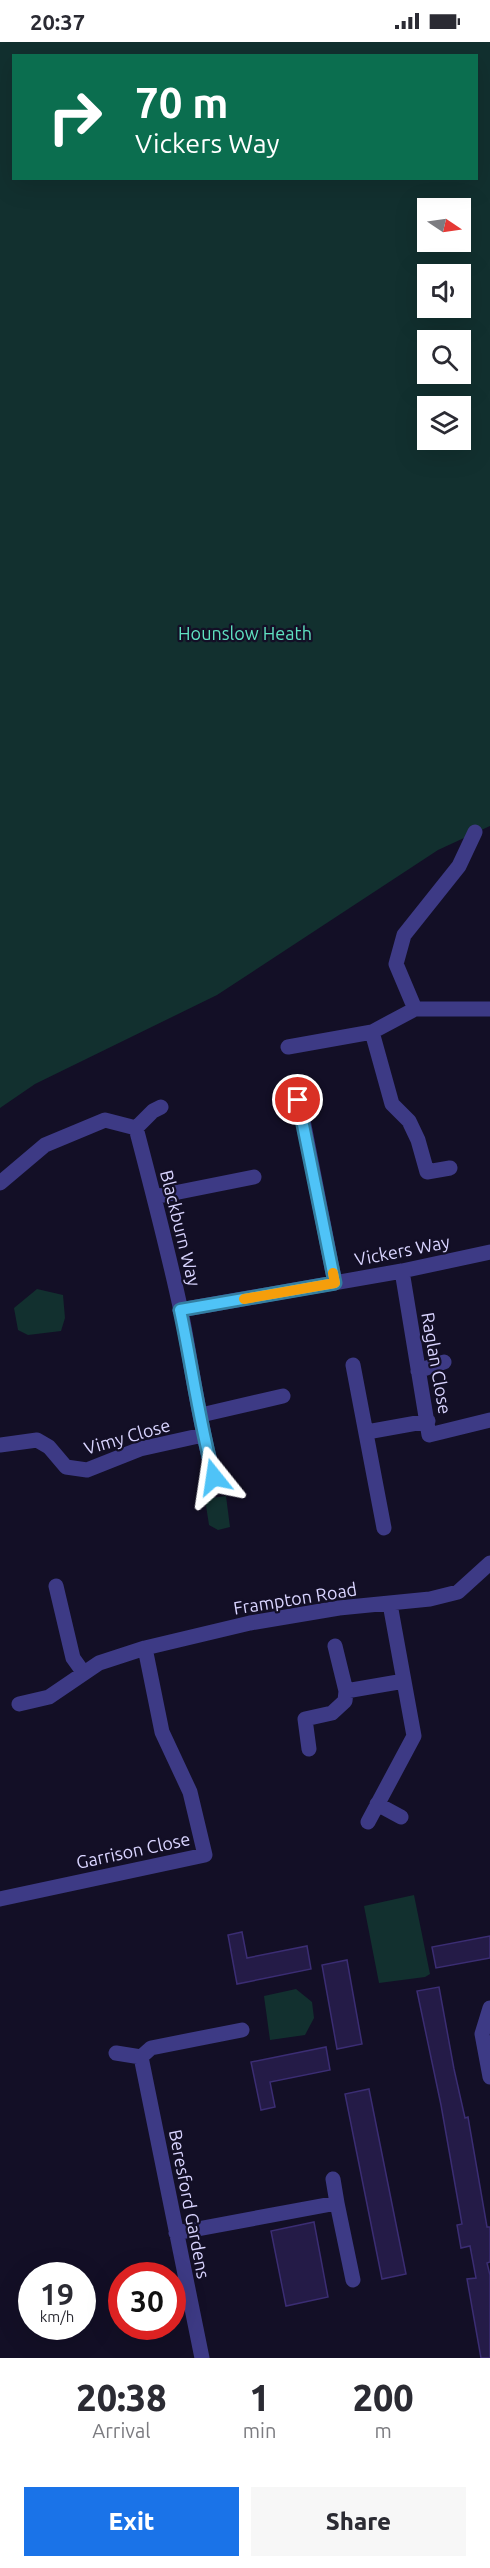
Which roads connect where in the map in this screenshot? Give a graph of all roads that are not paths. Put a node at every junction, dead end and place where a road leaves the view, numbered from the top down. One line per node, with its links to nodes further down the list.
1 (476, 832): 2 (street)
2 (415, 1009): 3 (street); 4 (street)
3 (490, 1009)
4 (372, 1032): 5 (street); 9 (street)
5 (288, 1047)
6 (298, 1100): 15 (street)
7 (161, 1107): 8 (street)
8 (136, 1128): 11 (street); 12 (street, Blackburn Way)
9 (450, 1168)
10 (254, 1177): 12 (street)
11 (0, 1183)
12 (154, 1197): 16 (street, Blackburn Way)
13 (490, 1251): 14 (street, Vickers Way)
14 (402, 1271): 15 (street, Vickers Way); 19 (street, Raglan Close)
15 (335, 1283): 16 (street, Vickers Way)
16 (180, 1310): 21 (street, Blackburn Way)
17 (444, 1362): 19 (street)
18 (353, 1365): 24 (street)
19 (418, 1371): 23 (street, Raglan Close)
20 (283, 1396): 21 (street)
21 (201, 1415): 25 (street, Blackburn Way)
22 (490, 1420): 23 (street, Raglan Close)
23 (428, 1421): 24 (street)
24 (367, 1432): 28 (street)
25 (203, 1435): 26 (street, Vimy Close); 27 (street, Blackburn Way)
26 (0, 1444)
27 (214, 1477)
28 (384, 1528)
29 (490, 1563): 31 (street, Frampton Road)
30 (56, 1586): 34 (street)
31 (390, 1604): 33 (street, Frampton Road); 35 (street)
32 (335, 1646): 36 (street)
33 (145, 1648): 34 (street, Frampton Road); 42 (street, Garrison Close)
34 (83, 1672): 37 (street)
35 (404, 1681): 36 (street); 39 (street)
36 (346, 1691): 38 (street)
37 (19, 1704)
38 (309, 1749)
39 (377, 1804): 40 (street); 41 (street)
40 (401, 1817)
41 (368, 1822)
42 (0, 1899)
43 (490, 2008): 47 (street)
44 (242, 2030): 46 (street)
45 (117, 2053): 46 (street)
46 (141, 2057): 50 (street, Beresford Gardens)
47 (490, 2078)
48 (333, 2179): 49 (street)
49 (337, 2203): 50 (street); 51 (street)
50 (176, 2233): 52 (street, Beresford Gardens)
51 (353, 2280)
52 (202, 2358)

